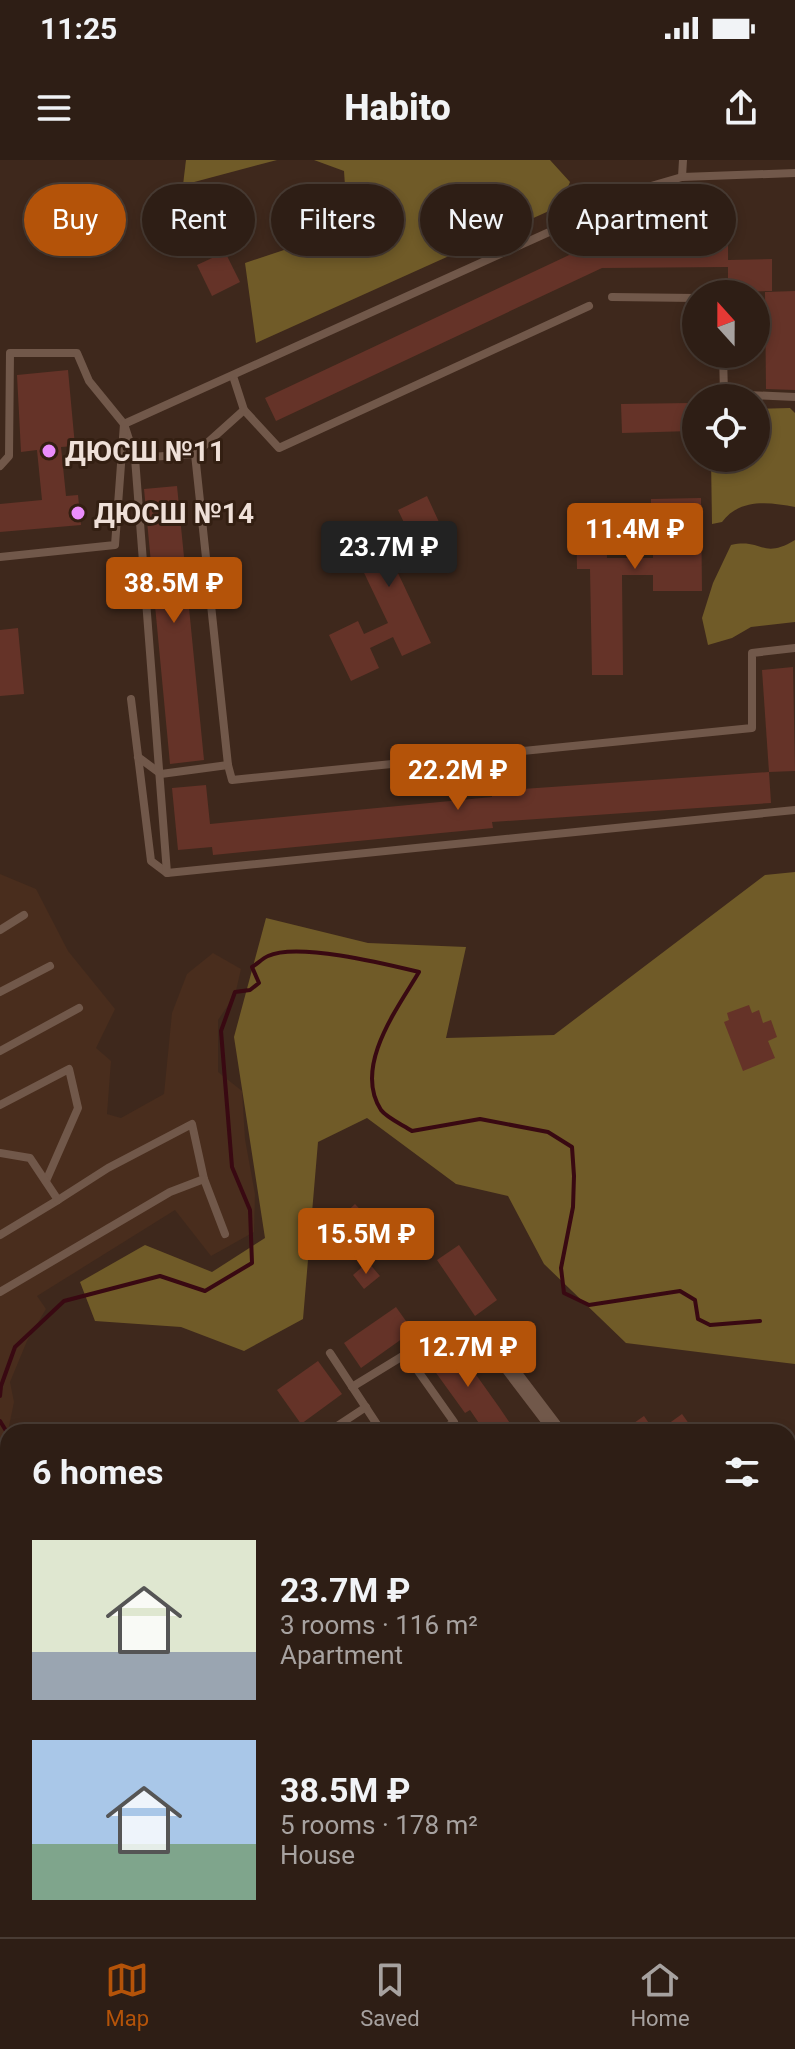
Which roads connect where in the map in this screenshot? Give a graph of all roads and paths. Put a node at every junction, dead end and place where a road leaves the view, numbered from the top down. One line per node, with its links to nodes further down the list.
1 (683, 160): 3 (lane)
2 (795, 173): 3 (lane)
3 (682, 177): 8 (lane)
4 (612, 297): 5 (lane)
5 (682, 298)
6 (589, 306): 10 (lane)
7 (723, 368): 9 (lane)
8 (233, 376): 10 (lane); 11 (lane)
9 (795, 397)
10 (244, 410): 12 (lane)
11 (124, 424): 13 (lane); 14 (lane); 15 (lane)
12 (195, 454): 13 (lane); 19 (lane)
13 (135, 458): 20 (lane)
14 (0, 466)
15 (0, 557)
16 (795, 648): 19 (lane)
17 (131, 699): 18 (lane)
18 (138, 757): 20 (lane); 22 (lane)
19 (228, 765): 20 (lane)
20 (161, 774): 22 (lane)
21 (795, 810): 22 (lane)
22 (167, 873)
23 (24, 915): 24 (lane)
24 (0, 930)
25 (50, 966): 26 (lane)
26 (0, 992)
27 (79, 1008): 28 (lane)
28 (0, 1051)
29 (0, 1105): 32 (lane)
30 (0, 1153): 32 (lane)
31 (204, 1179): 33 (lane); 34 (lane); 36 (lane)
32 (46, 1181): 33 (lane)
33 (58, 1200): 35 (lane)
34 (225, 1234)
35 (0, 1235)
36 (0, 1292)
37 (482, 1332): 44 (street)
38 (330, 1353): 39 (lane)
39 (352, 1387): 40 (lane); 43 (lane)
40 (366, 1407): 41 (lane); 42 (lane)
41 (340, 1424)
42 (377, 1424)
43 (451, 1424)
44 (552, 1424)

